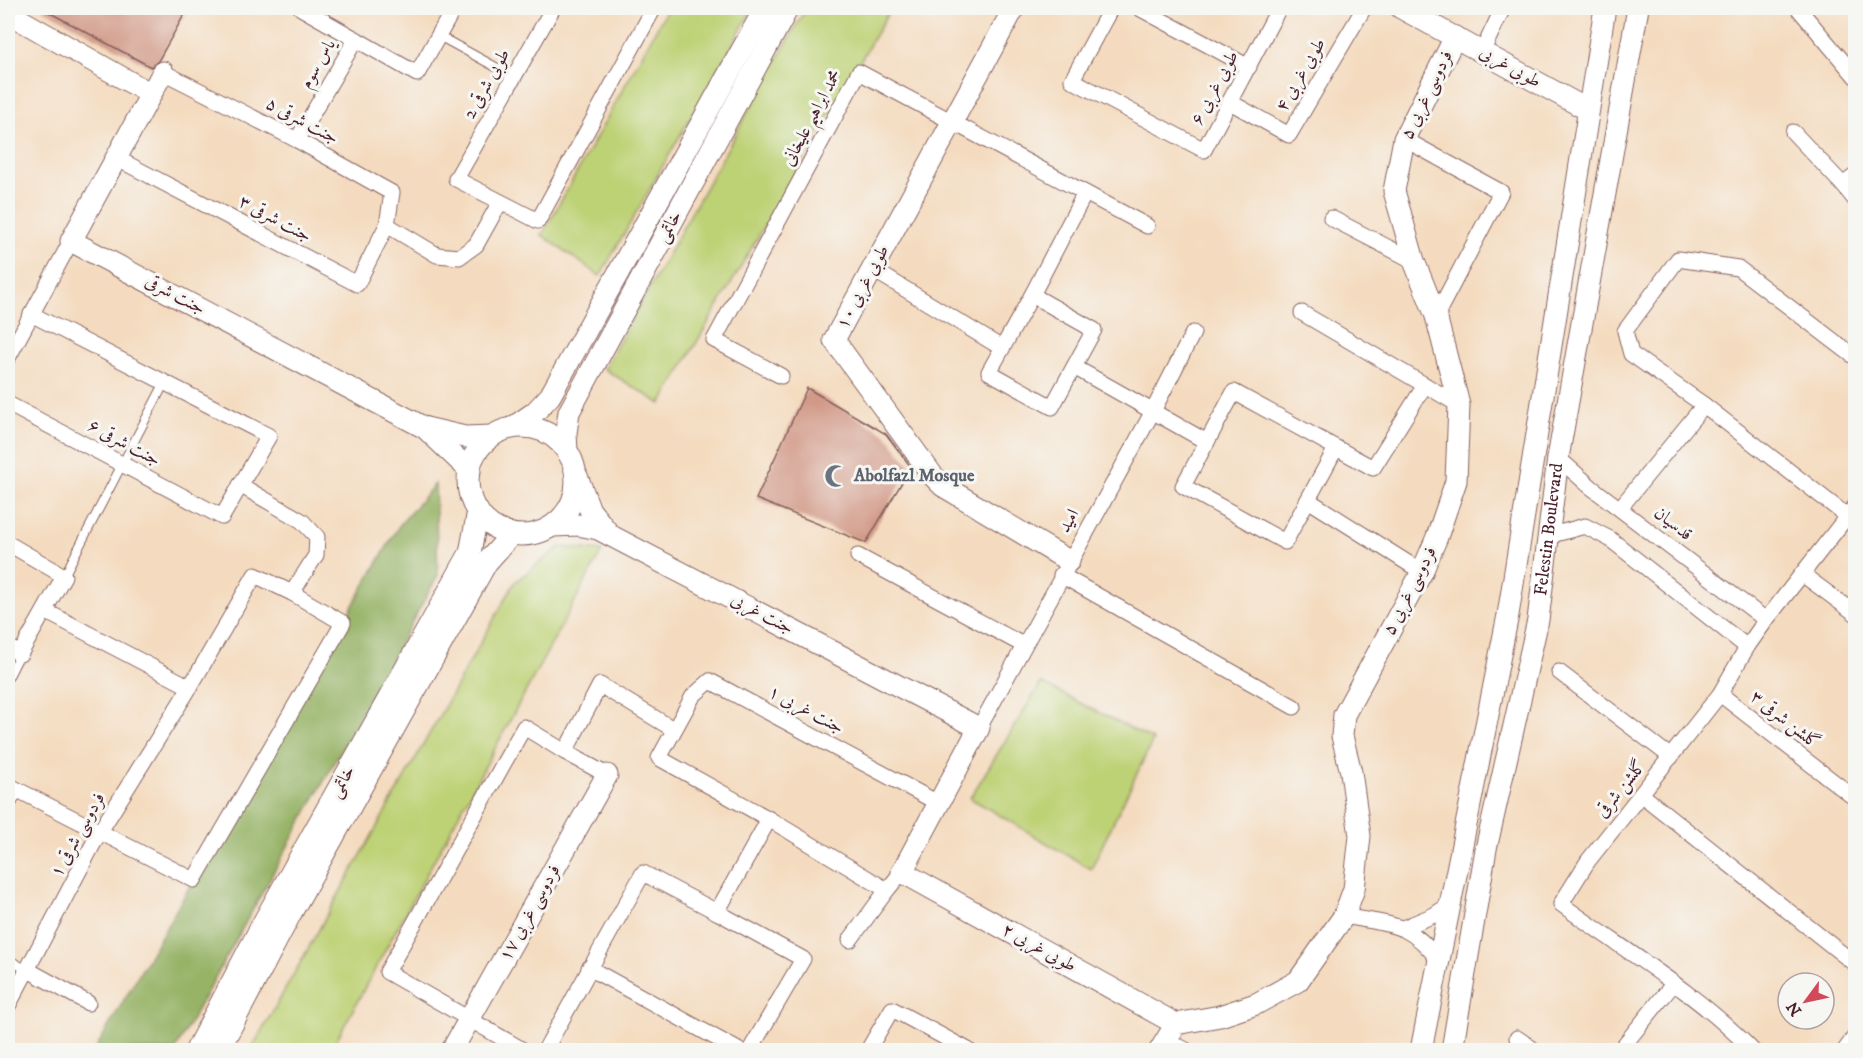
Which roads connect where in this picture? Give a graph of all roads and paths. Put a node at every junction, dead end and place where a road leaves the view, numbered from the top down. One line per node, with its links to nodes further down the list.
1 (301, 8): 20 (street)
2 (454, 8): 18 (street)
3 (553, 8): 24 (street, طوبی شرقی 2)
4 (654, 8): 38 (street)
5 (765, 8): 62 (main road, خاتمی)
6 (788, 8): 66 (main road, خاتمی)
7 (1014, 8): 29 (main road, طوبی غربی ۱۰)
8 (1111, 8): 27 (street, طوبی غربی ۶)
9 (1139, 8): 22 (street)
10 (1279, 8): 22 (street, طوبی غربی ۶)
11 (1364, 8): 27 (street, طوبی غربی ۴)
12 (1401, 8): 19 (main road, طوبی غربی)
13 (1503, 8): 21 (street)
14 (1605, 8): 28 (main road, Felestin Boulevard)
15 (1638, 8): 65 (main road, Felestin Boulevard)
16 (1799, 8): 25 (street)
17 (8, 13): 26 (main road)
18 (439, 36): 20 (street); 24 (lane)
19 (1455, 37): 21 (main road, طوبی غربی); 31 (main road, فردوسی غربی ۵)
20 (356, 39): 32 (street, یاس سوم)
21 (1482, 52): 28 (main road, طوبی غربی)
22 (1249, 67): 27 (street, طوبی غربی ۶)
23 (163, 72): 26 (main road); 32 (street, جنت شرقی ۵)
24 (514, 77): 38 (street, طوبی شرقی 2)
25 (1856, 77)
26 (151, 94): 33 (main road)
27 (1230, 102)
28 (1588, 110): 87 (main road, Felestin Boulevard)
29 (952, 121): 36 (street, محمد ابراهیم علیخانی); 44 (main road, طوبی غربی ۱۰); 54 (street, محمد ابراهیم علیخانی)
30 (1793, 132): 35 (street)
31 (1404, 139): 43 (main road, فردوسی غربی ۵); 48 (street)
32 (297, 140): 40 (street, جنت شرقی ۵)
33 (116, 158): 40 (street, جنت شرقی ۳); 42 (main road)
34 (1856, 175): 35 (street)
35 (1843, 185): 37 (street)
36 (1085, 192): 41 (street, محمد ابراهیم علیخانی); 45 (street)
37 (1856, 201)
38 (500, 202): 40 (street)
39 (1331, 218): 43 (street)
40 (387, 225)
41 (1147, 226)
42 (71, 241): 47 (street); 61 (main road, جنت شرقی)
43 (1414, 261): 48 (main road, فردوسی غربی ۵)
44 (872, 269): 50 (street); 80 (main road, طوبی غربی ۱۰)
45 (1032, 295): 50 (street); 53 (street)
46 (1302, 313): 56 (street)
47 (32, 314): 51 (street); 55 (street)
48 (1436, 316): 58 (main road, فردوسی غربی ۵)
49 (1192, 333): 60 (street, امید)
50 (1002, 348): 53 (street)
51 (8, 358)
52 (1856, 358): 59 (street)
53 (1074, 367): 60 (street)
54 (781, 376)
55 (165, 382): 67 (lane); 69 (street)
56 (1425, 385): 58 (street); 64 (street)
57 (8, 404): 67 (street, جنت شرقی ۶)
58 (1459, 405): 81 (main road, فردوسی غربی ۵)
59 (1704, 405): 71 (street); 72 (street)
60 (1153, 411): 63 (street); 80 (street, امید)
61 (425, 428): 62 (main road); 68 (main road)
62 (502, 432): 66 (main road); 68 (main road)
63 (1208, 442): 64 (street); 70 (street)
64 (1336, 448): 70 (street)
65 (1558, 458): 71 (street, قدسیان); 77 (main road, Felestin Boulevard)
66 (571, 461): 74 (main road); 76 (main road, جنت غربی)
67 (122, 464): 69 (street, جنت شرقی ۶); 83 (lane)
68 (470, 471): 73 (main road)
69 (240, 484): 84 (street)
70 (1308, 500): 81 (street)
71 (1620, 508): 89 (street, قدسیان)
72 (1851, 510): 82 (street, گلشن شرقی)
73 (478, 512): 75 (main road); 130 (main road, خاتمی)
74 (553, 526): 75 (main road); 76 (main road)
75 (512, 534): 131 (main road, خاتمی)
76 (610, 535): 98 (main road, جنت غربی)
77 (1548, 536): 88 (main road, Felestin Boulevard); 91 (street)
78 (8, 546): 83 (street)
79 (858, 555): 90 (street)
80 (1065, 568): 90 (street, امید); 97 (street)
81 (1422, 572): 114 (main road, فردوسی غربی ۵)
82 (1802, 574): 86 (street); 89 (street, گلشن شرقی)
83 (64, 576): 85 (street)
84 (292, 593): 95 (street, فردوسی شرقی ۱); 109 (street)
85 (45, 611): 92 (street); 95 (street)
86 (1856, 614)
87 (1508, 615): 88 (main road); 112 (main road, Felestin Boulevard)
88 (1538, 620): 141 (main road, Felestin Boulevard)
89 (1766, 620): 91 (street, گلشن شرقی)
90 (1023, 645): 98 (street, امید)
91 (1747, 647): 96 (street, گلشن شرقی)
92 (14, 651): 94 (lane)
93 (1559, 672): 101 (street)
94 (8, 678)
95 (190, 687): 109 (street, فردوسی شرقی ۱)
96 (1720, 694): 101 (street, گلشن شرقی); 105 (street, گلشن شرقی ۳)
97 (1294, 707)
98 (979, 728): 106 (main road)
99 (673, 729): 100 (street); 106 (street, جنت غربی ۱); 108 (street)
100 (565, 752): 102 (street); 125 (street)
101 (1671, 757): 104 (street, گلشن شرقی)
102 (607, 775): 125 (main road, فردوسی غربی ۱۷)
103 (13, 788): 107 (lane); 109 (street)
104 (1642, 795): 119 (street); 122 (street, گلشن شرقی)
105 (1856, 799)
106 (938, 803): 110 (main road)
107 (8, 811)
108 (769, 819): 111 (street); 113 (street)
109 (99, 833): 121 (street, فردوسی شرقی ۱)
110 (902, 872): 111 (street); 127 (main road, طوبی غربی ۲)
111 (887, 890): 116 (street)
112 (1449, 905): 115 (street); 118 (main road, Felestin Boulevard)
113 (717, 912): 120 (street); 136 (street)
114 (1344, 916): 115 (street); 127 (main road, فردوسی غربی ۵)
115 (1403, 928): 118 (street)
116 (850, 940)
117 (8, 959): 121 (lane)
118 (1439, 961): 140 (main road, Felestin Boulevard)
119 (1856, 964)
120 (589, 968): 134 (street); 135 (street)
121 (28, 970): 123 (street); 124 (street, فردوسی شرقی ۱)
122 (1674, 983): 129 (street); 143 (street, گلشن شرقی)
123 (88, 1003)
124 (8, 1006)
125 (469, 1021): 132 (main road, فردوسی غربی ۱۷); 133 (street)
126 (1856, 1035): 144 (street)
127 (1167, 1038): 139 (street)
128 (1517, 1038): 142 (street)
129 (1627, 1048)
130 (196, 1050)
131 (219, 1050)
132 (452, 1050)
133 (523, 1050)
134 (545, 1050)
135 (738, 1050)
136 (750, 1050)
137 (868, 1050): 138 (street)
138 (968, 1050)
139 (1186, 1050)
140 (1421, 1050)
141 (1452, 1050)
142 (1534, 1050)
143 (1752, 1050)
144 (1845, 1050)

